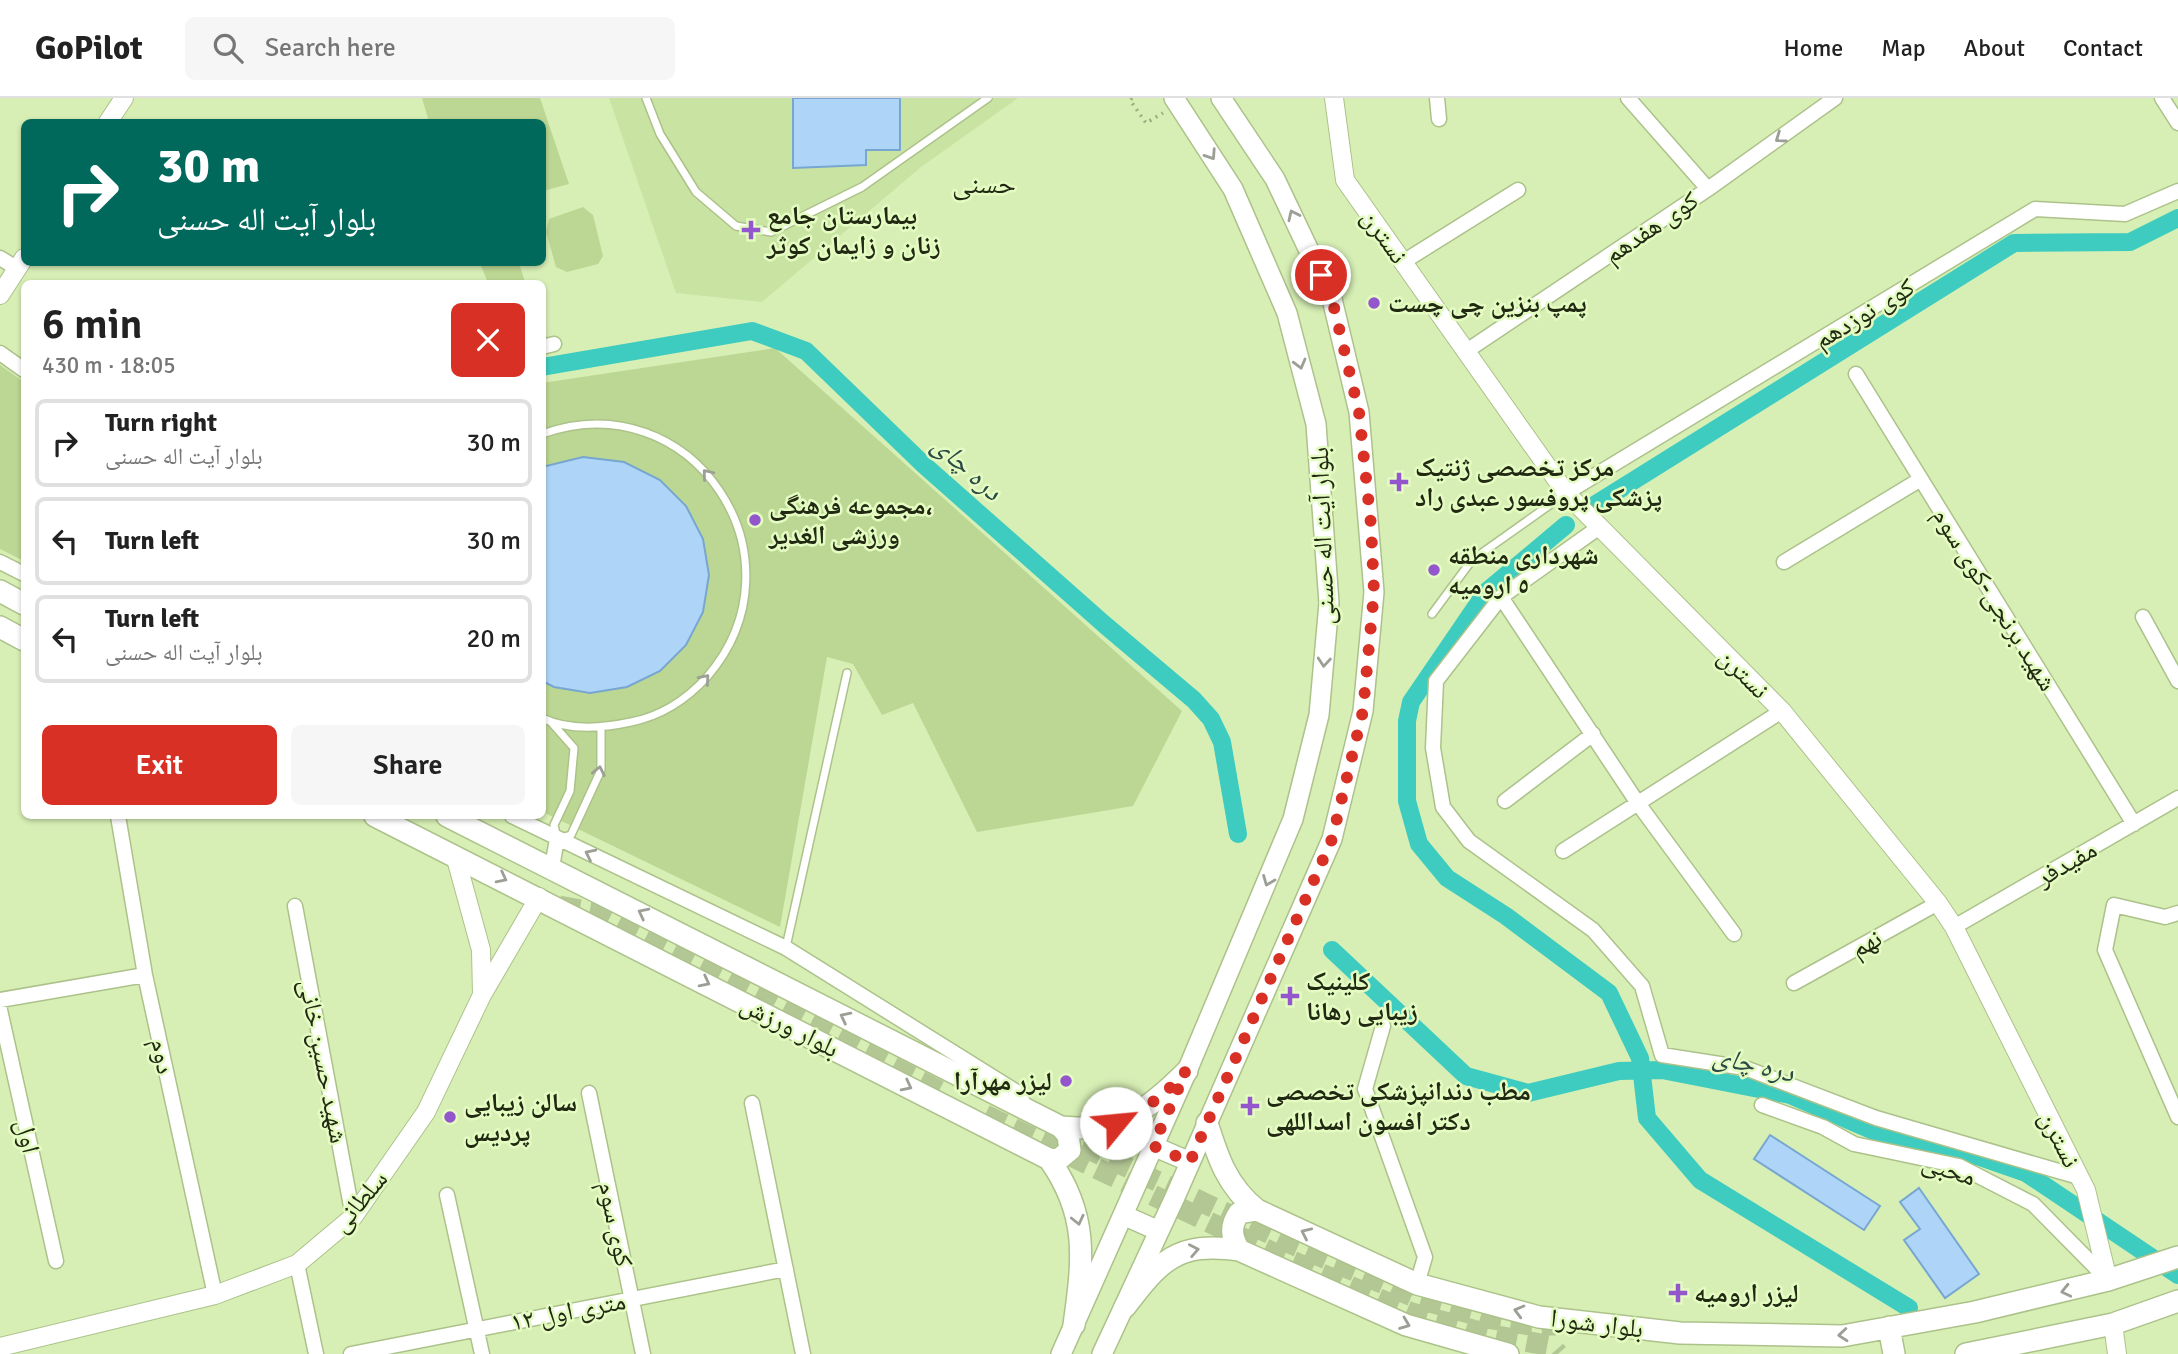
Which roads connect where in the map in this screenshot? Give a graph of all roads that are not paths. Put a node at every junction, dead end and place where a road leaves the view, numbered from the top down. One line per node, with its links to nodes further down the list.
1 (124, 98): 11 (street)
2 (646, 98): 3 (lane)
3 (988, 98)
4 (1174, 98): 70 (main road, بلوار آیت اله حسنی, one-way to 70)
5 (1221, 98): 76 (main road, بلوار آیت اله حسنی, one-way to 5)
6 (1334, 98): 18 (street, نسترن)
7 (1437, 98): 12 (street)
8 (1628, 98): 14 (street)
9 (1835, 98): 14 (street, کوی هفدهم, one-way to 14)
10 (2162, 98): 13 (street)
11 (110, 119)
12 (1439, 119)
13 (2178, 123)
14 (1708, 189): 21 (street, کوی هفدهم)
15 (1518, 190): 18 (street)
16 (2178, 191): 27 (street, کوی نوزدهم)
17 (0, 258): 19 (street)
18 (1403, 262): 21 (street, نسترن)
19 (21, 263): 20 (street)
20 (0, 295)
21 (1465, 352): 27 (street, نسترن)
22 (0, 353): 23 (street)
23 (21, 368)
24 (1856, 374): 26 (street, شهید برنجی-کوی سوم)
25 (546, 433): 43 (lane, one-way to 25)
26 (1921, 479): 30 (street); 52 (street, شهید برنجی-کوی سوم)
27 (1566, 493): 28 (street, نسترن); 35 (lane)
28 (1598, 528): 33 (street); 41 (street, نسترن)
29 (0, 562): 31 (street)
30 (1784, 562)
31 (21, 572)
32 (0, 591): 34 (main road)
33 (1501, 597): 44 (street); 81 (street)
34 (21, 602)
35 (1432, 614)
36 (2143, 617): 40 (street)
37 (0, 627): 38 (main road)
38 (21, 638)
39 (847, 673): 63 (lane)
40 (2178, 681)
41 (1783, 711): 47 (street); 58 (street, نسترن)
42 (546, 720): 43 (lane); 53 (lane)
43 (601, 728): 53 (lane, one-way to 43)
44 (1592, 734): 46 (street); 47 (street)
45 (2178, 798): 52 (street, مفیدفر)
46 (1505, 801)
47 (1637, 802): 54 (street); 62 (street)
48 (119, 819): 64 (street, دوم)
49 (381, 819): 55 (main road, بلوار ورزش)
50 (453, 819): 56 (main road, بلوار ورزش)
51 (518, 819): 53 (street)
52 (2134, 824): 61 (street, مفیدفر)
53 (557, 839): 56 (street); 63 (street, one-way to 53)
54 (1563, 851)
55 (455, 855): 57 (main road, بلوار ورزش, one-way to 57); 66 (street)
56 (552, 867): 74 (main road, بلوار ورزش, one-way to 56)
57 (539, 897): 66 (street, سلطانی); 79 (main road, بلوار ورزش, one-way to 79)
58 (1938, 903): 61 (street, نسترن); 65 (street, نهم)
59 (295, 906): 85 (street, شهید حسین خانی)
60 (2178, 913): 75 (street)
61 (1954, 927): 81 (street, نسترن)
62 (1734, 934)
63 (786, 948): 74 (street)
64 (145, 975): 67 (street); 94 (street, دوم)
65 (1794, 983)
66 (482, 995): 85 (street, سلطانی)
67 (0, 1000)
68 (0, 1010): 89 (street, اول)
69 (1383, 1026): 93 (street)
70 (1186, 1071): 77 (main road, بلوار ورزش); 78 (main road, بلوار آیت اله حسنی)
71 (589, 1093): 95 (street, کوی سوم)
72 (752, 1103): 91 (street)
73 (1762, 1105): 92 (street, محبی)
74 (1025, 1109): 77 (main road, بلوار ورزش)
75 (2178, 1118)
76 (1208, 1122): 80 (main road, بلوار آیت اله حسنی); 83 (main road, بلوار شورا)
77 (1061, 1127): 79 (main road)
78 (1153, 1146): 80 (main road); 84 (main road, بلوار آیت اله حسنی)
79 (1049, 1159): 99 (main road, one-way to 99)
80 (1190, 1162): 86 (main road, بلوار آیت اله حسنی)
81 (2082, 1183): 92 (street, نسترن)
82 (447, 1195): 101 (street)
83 (1256, 1210): 87 (main road); 93 (main road, بلوار شورا, one-way to 83)
84 (1123, 1215): 86 (main road); 99 (main road, بلوار آیت اله حسنی)
85 (353, 1217): 90 (street, سلطانی)
86 (1159, 1231): 97 (main road, بلوار آیت اله حسنی)
87 (1238, 1250): 97 (main road, one-way to 87); 103 (main road, one-way to 103)
88 (2178, 1257): 92 (main road, بلوار شورا)
89 (56, 1261)
90 (298, 1264): 94 (street, سلطانی); 104 (street)
91 (786, 1269): 95 (street, ۱۲ متری اول); 108 (street)
92 (2108, 1280): 100 (main road, بلوار شورا, one-way to 100)
93 (1417, 1284): 100 (main road, بلوار شورا, one-way to 93)
94 (215, 1295): 102 (street, سلطانی)
95 (632, 1299): 101 (street, ۱۲ متری اول); 107 (street, کوی سوم)
96 (2176, 1302): 98 (main road)
97 (1125, 1307): 110 (main road, بلوار آیت اله حسنی)
98 (2113, 1324): 113 (main road); 114 (street)
99 (1074, 1325): 109 (main road, بلوار آیت اله حسنی)
100 (1889, 1327): 112 (main road)
101 (476, 1329): 105 (street, ۱۲ متری اول); 106 (street)
102 (0, 1347)
103 (1474, 1350): 111 (main road)
104 (316, 1354)
105 (351, 1354)
106 (481, 1354)
107 (643, 1354)
108 (803, 1354)
109 (1061, 1354)
110 (1102, 1354)
111 (1508, 1354)
112 (1894, 1354)
113 (1966, 1354)
114 (2117, 1354)

